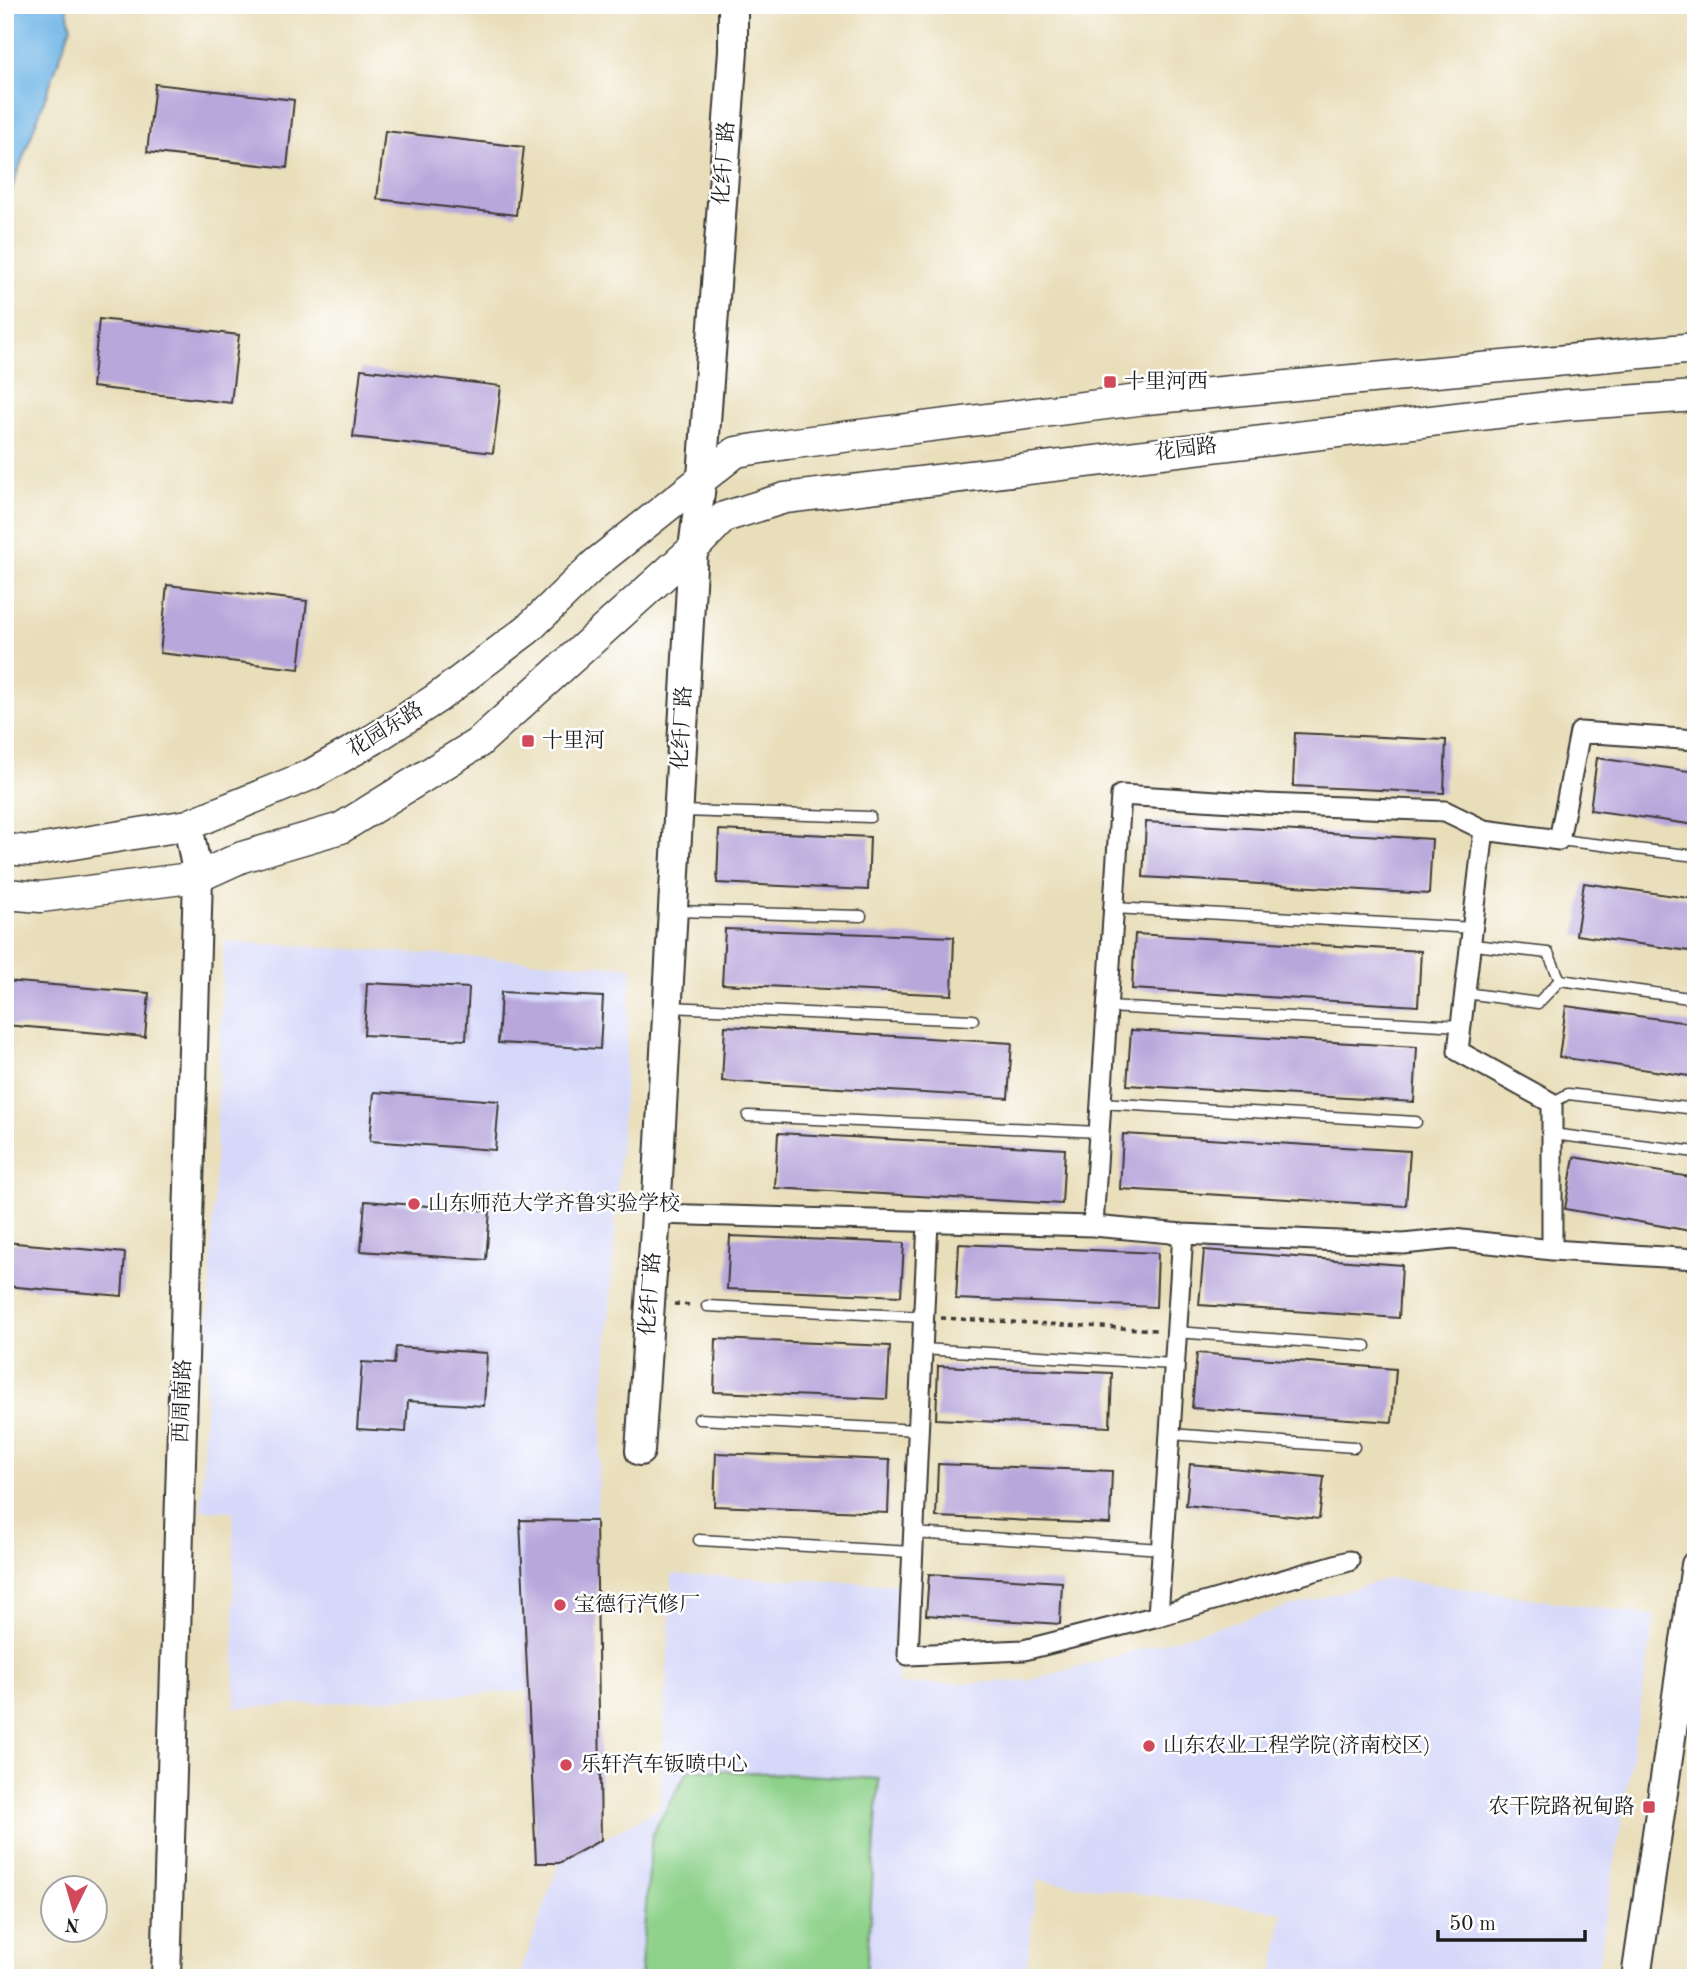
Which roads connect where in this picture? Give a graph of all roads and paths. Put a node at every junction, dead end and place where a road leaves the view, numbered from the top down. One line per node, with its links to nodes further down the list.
1 (733, 5): 4 (main road, 化纤厂路)
2 (1696, 348): 4 (main road)
3 (1696, 396): 5 (main road, 花园路)
4 (702, 477): 5 (main road, 化纤厂路); 9 (main road, 花园东路)
5 (692, 550): 7 (main road, 化纤厂路); 14 (main road)
6 (1696, 740): 11 (street)
7 (678, 810): 8 (lane); 17 (main road, 化纤厂路)
8 (870, 817)
9 (188, 825): 12 (main road, 花园东路); 14 (main road, 西周南路)
10 (1485, 830): 11 (street); 16 (street); 19 (street)
11 (1559, 841): 13 (lane)
12 (5, 849)
13 (1696, 856)
14 (198, 877): 15 (main road); 59 (main road, 西周南路)
15 (5, 894)
16 (1114, 908): 19 (lane); 24 (street)
17 (673, 911): 18 (lane); 23 (main road, 化纤厂路)
18 (861, 916)
19 (1474, 937): 20 (lane); 21 (street)
20 (1560, 980): 21 (lane); 22 (lane)
21 (1466, 993): 26 (street)
22 (1696, 999)
23 (668, 1007): 25 (lane); 35 (main road, 化纤厂路)
24 (1107, 1007): 26 (lane); 27 (street)
25 (973, 1020)
26 (1462, 1026): 28 (street)
27 (1101, 1103): 31 (lane); 32 (street)
28 (1552, 1103): 29 (lane); 33 (street)
29 (1696, 1109)
30 (748, 1116): 32 (lane)
31 (1416, 1122)
32 (1099, 1132): 37 (street)
33 (1552, 1135): 34 (lane); 39 (street)
34 (1696, 1152)
35 (656, 1214): 36 (street); 41 (main road, 化纤厂路)
36 (928, 1222): 37 (street); 43 (street)
37 (1093, 1226): 38 (street)
38 (1183, 1234): 39 (street); 44 (street)
39 (1552, 1250): 40 (street)
40 (1696, 1259)
41 (650, 1303): 42 (path); 52 (main road, 化纤厂路)
42 (707, 1306): 43 (lane)
43 (924, 1317): 44 (path); 46 (street)
44 (1176, 1332): 45 (lane); 47 (street)
45 (1366, 1346)
46 (922, 1349): 47 (lane); 49 (street)
47 (1174, 1364): 50 (street)
48 (699, 1419): 49 (lane)
49 (918, 1430): 54 (street)
50 (1170, 1434): 51 (lane); 55 (street)
51 (1354, 1447)
52 (640, 1451)
53 (699, 1540): 54 (lane)
54 (913, 1543): 55 (lane); 58 (street)
55 (1162, 1549): 58 (street)
56 (1349, 1561): 58 (street)
57 (1696, 1565): 60 (main road)
58 (1158, 1616)
59 (166, 1978)
60 (1636, 1978)

